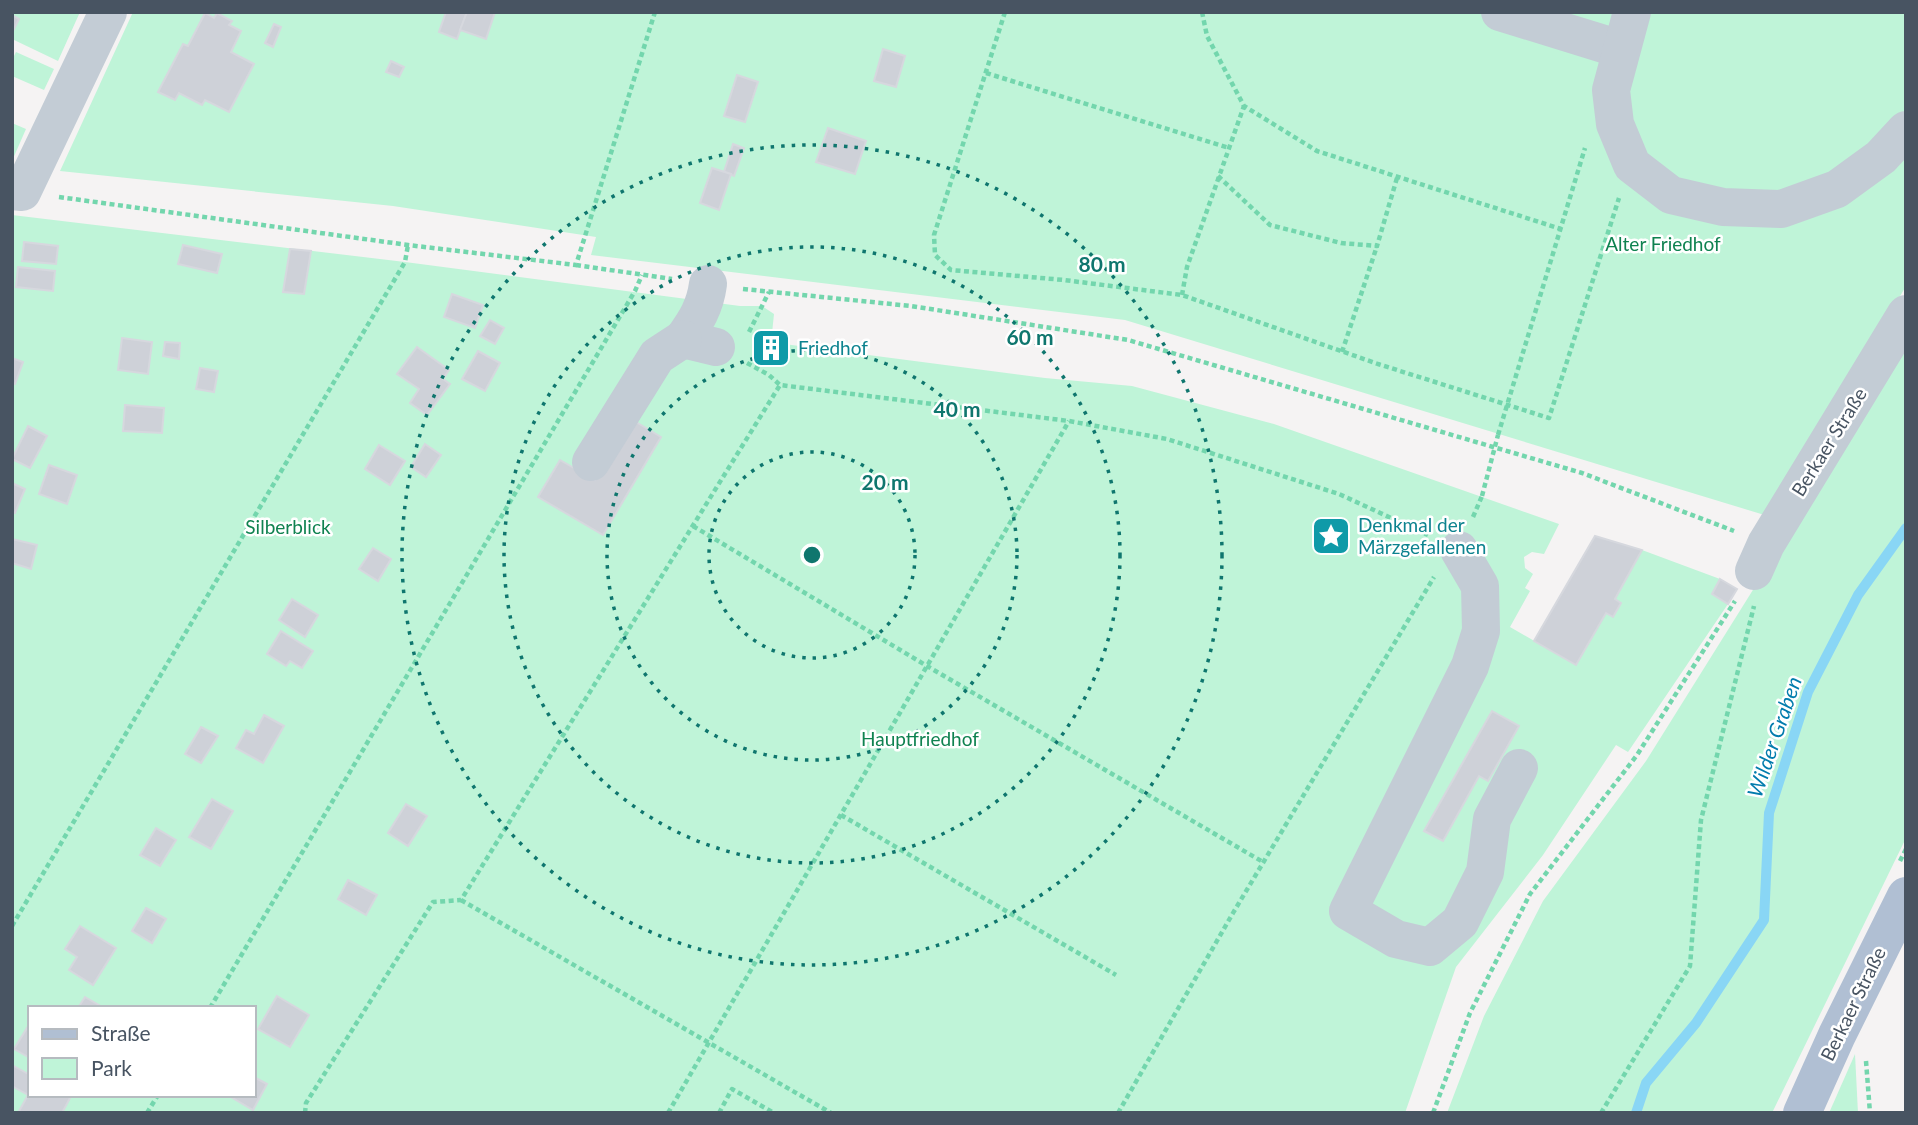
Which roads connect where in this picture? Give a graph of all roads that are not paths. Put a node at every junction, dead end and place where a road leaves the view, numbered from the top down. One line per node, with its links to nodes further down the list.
1 (108, 12): 6 (street)
2 (1500, 12): 4 (street)
3 (1632, 12): 4 (street)
4 (1620, 49): 5 (street)
5 (1906, 130)
6 (17, 191)
7 (708, 285): 9 (street)
8 (1906, 314): 11 (street, Berkaer Straße)
9 (591, 462)
10 (1459, 550): 12 (street)
11 (1760, 557)
12 (1519, 768)
13 (1906, 896): 14 (main road, Berkaer Straße)
14 (1802, 1113)

